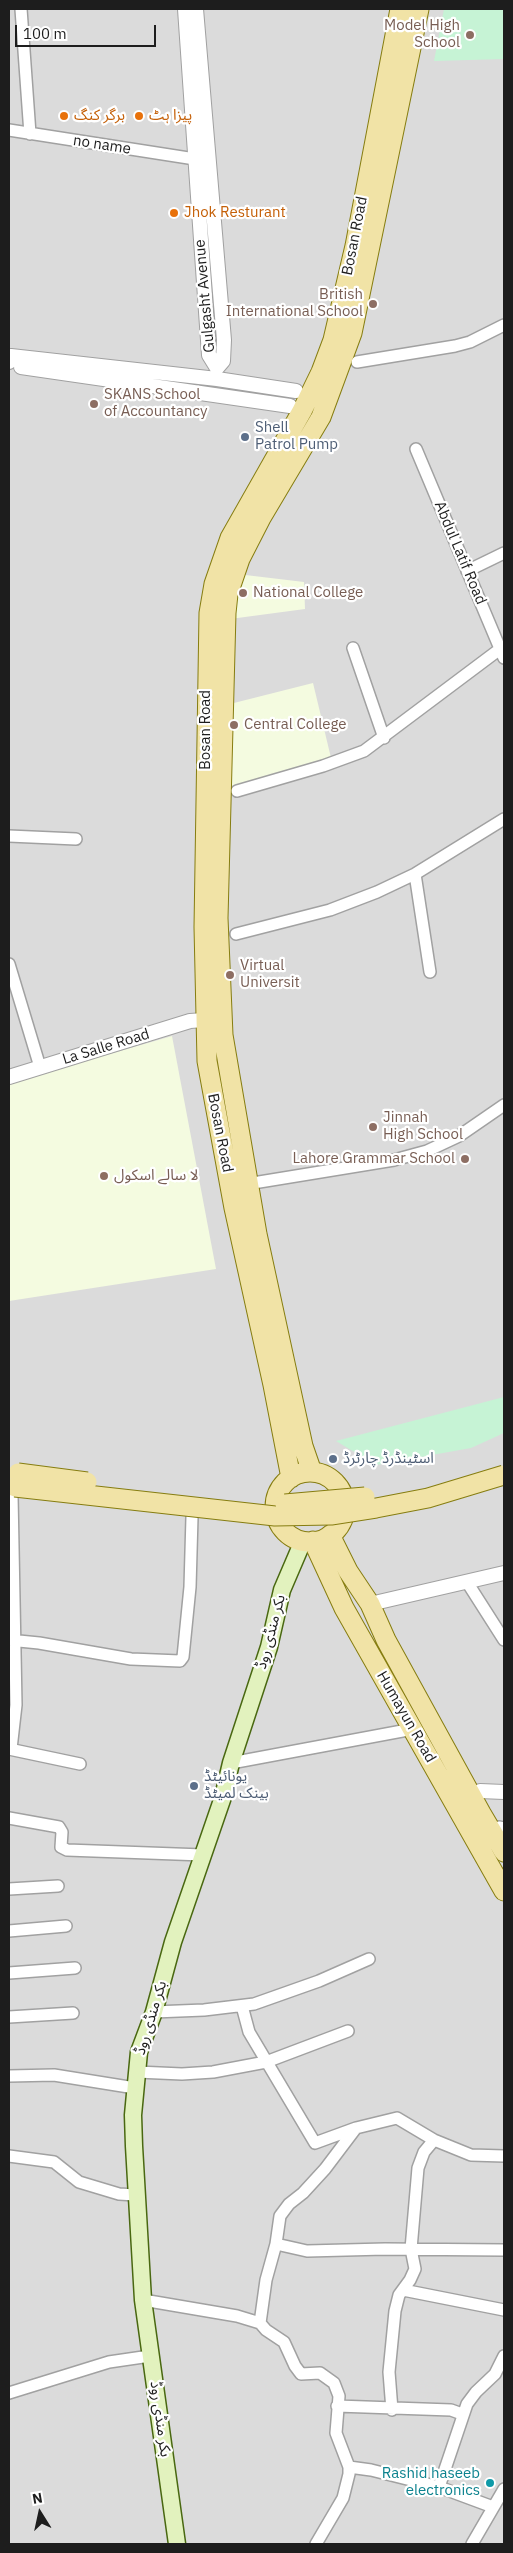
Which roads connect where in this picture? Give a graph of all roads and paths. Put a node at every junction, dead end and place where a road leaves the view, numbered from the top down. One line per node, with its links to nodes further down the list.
1 (21, 9): 7 (street)
2 (186, 9): 8 (street, Gulgasht Avenue)
3 (196, 9): 12 (street, Gulgasht Avenue)
4 (400, 9): 30 (main road, Bosan Road)
5 (419, 9): 34 (main road, Bosan Road)
6 (9, 130): 7 (street, no name)
7 (30, 134): 8 (street, no name)
8 (194, 159): 12 (street, Gulgasht Avenue)
9 (504, 325): 11 (street)
10 (9, 360): 12 (street); 14 (street)
11 (357, 362)
12 (217, 374): 13 (street); 14 (street)
13 (296, 391)
14 (216, 394): 15 (street)
15 (290, 406)
16 (416, 449): 18 (street, Abdul Latif Road)
17 (504, 553): 18 (street)
18 (467, 571): 20 (street, Abdul Latif Road)
19 (353, 648): 21 (street)
20 (502, 654): 21 (street)
21 (384, 738): 22 (street)
22 (236, 791)
23 (504, 819): 26 (street)
24 (9, 836): 25 (street)
25 (76, 839)
26 (415, 874): 27 (street); 29 (street)
27 (236, 934)
28 (9, 964): 31 (street)
29 (430, 972)
30 (204, 1020): 31 (street, La Salle Road); 39 (main road, Bosan Road)
31 (40, 1068): 32 (street, La Salle Road)
32 (9, 1077)
33 (504, 1105): 34 (street)
34 (247, 1184): 37 (main road, Bosan Road)
35 (504, 1465): 36 (main road, bridge)
36 (9, 1472)
37 (312, 1472): 39 (main road); 42 (main road)
38 (504, 1475): 40 (main road, bridge)
39 (290, 1478): 42 (main road)
40 (10, 1490): 43 (street)
41 (192, 1517): 47 (street)
42 (315, 1539): 46 (main road, Humayun Road); 49 (main road, Humayun Road); 51 (main road, بکر منڈی روڈ)
43 (10, 1564): 47 (street)
44 (504, 1572): 45 (street)
45 (467, 1582): 46 (street); 48 (street)
46 (370, 1604): 53 (main road); 57 (main road, Humayun Road)
47 (11, 1640): 50 (street)
48 (504, 1640)
49 (413, 1729): 51 (street); 61 (main road, Humayun Road)
50 (10, 1749): 52 (street)
51 (231, 1763): 58 (main road, بکر منڈی روڈ)
52 (80, 1764)
53 (480, 1791): 54 (street); 56 (main road)
54 (504, 1792)
55 (9, 1818): 58 (street)
56 (502, 1833)
57 (504, 1852)
58 (203, 1855): 69 (main road, بکر منڈی روڈ)
59 (58, 1886): 60 (street)
60 (9, 1889)
61 (504, 1891)
62 (66, 1926): 63 (street)
63 (9, 1931)
64 (369, 1959): 67 (street)
65 (75, 1968): 66 (street)
66 (9, 1973)
67 (242, 2006): 69 (street); 72 (street)
68 (73, 2012): 70 (street)
69 (154, 2012): 74 (main road, بکر منڈی روڈ)
70 (9, 2017)
71 (348, 2031): 72 (street)
72 (266, 2062): 74 (street); 75 (street)
73 (9, 2076): 74 (street)
74 (136, 2080): 79 (main road, بکر منڈی روڈ)
75 (356, 2128): 76 (street); 80 (street)
76 (434, 2140): 78 (street); 81 (street)
77 (9, 2156): 79 (street)
78 (504, 2156)
79 (135, 2195): 84 (main road, بکر منڈی روڈ)
80 (276, 2244): 81 (street); 86 (street)
81 (411, 2249): 82 (street); 83 (street)
82 (504, 2250)
83 (402, 2290): 85 (street); 91 (street)
84 (143, 2300): 86 (street); 87 (main road, بکر منڈی روڈ)
85 (504, 2310)
86 (260, 2323): 90 (street)
87 (150, 2356): 89 (street); 97 (main road, بکر منڈی روڈ)
88 (504, 2356): 92 (street)
89 (9, 2393)
90 (337, 2406): 91 (street); 93 (street)
91 (392, 2410): 92 (street)
92 (462, 2414): 94 (street)
93 (349, 2467): 94 (street); 98 (street)
94 (439, 2487): 96 (street)
95 (504, 2489): 96 (street)
96 (493, 2507): 99 (street)
97 (177, 2544)
98 (316, 2544)
99 (472, 2544)

